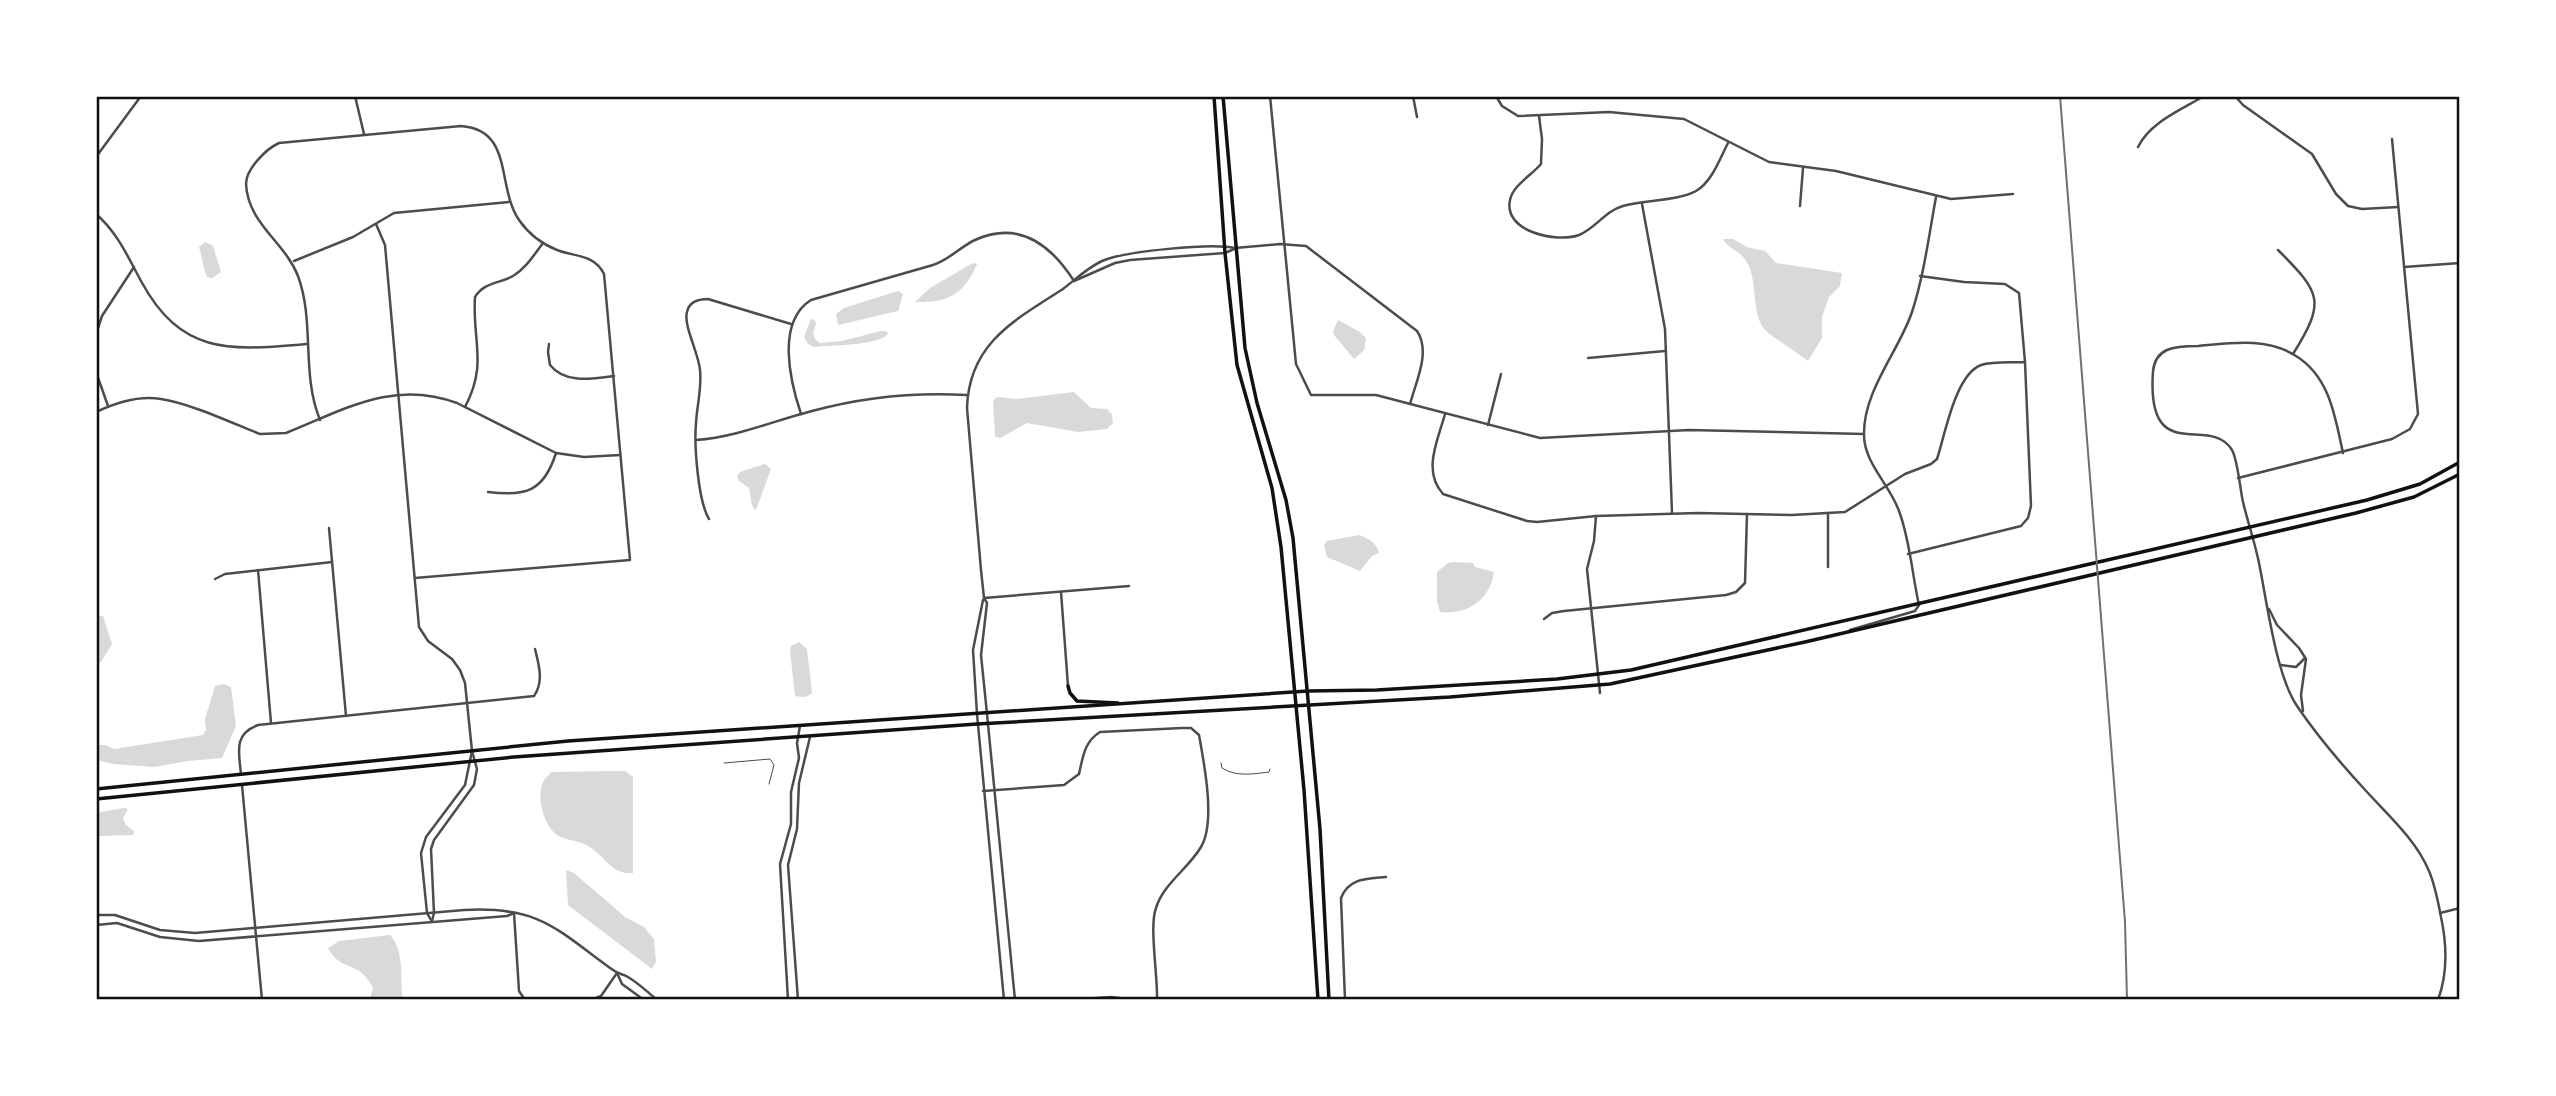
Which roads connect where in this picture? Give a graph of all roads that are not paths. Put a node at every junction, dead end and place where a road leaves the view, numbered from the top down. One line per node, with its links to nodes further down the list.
1 (141, 96): 16 (street)
2 (355, 96): 12 (street)
3 (1214, 96): 28 (main road)
4 (1223, 96): 29 (main road)
5 (1270, 96): 27 (street)
6 (1413, 96): 11 (street)
7 (1496, 96): 10 (street)
8 (2204, 96): 15 (street)
9 (2235, 96): 23 (street)
10 (1539, 115): 14 (street); 21 (street)
11 (1417, 117)
12 (364, 134): 20 (street); 32 (street)
13 (2392, 139): 23 (street)
14 (1728, 143): 17 (street); 21 (street)
15 (2138, 147)
16 (96, 157)
17 (1803, 168): 19 (street); 22 (street)
18 (2013, 194): 19 (street)
19 (1936, 196): 36 (street)
20 (509, 202): 25 (street); 26 (street)
21 (1642, 203): 42 (street)
22 (1800, 206)
23 (2398, 207): 35 (street)
24 (96, 214): 34 (street)
25 (376, 224): 32 (street); 49 (street)
26 (543, 243): 48 (street); 53 (street)
27 (1285, 244): 29 (street); 51 (street); 51 (street)
28 (1224, 246): 29 (street); 31 (main road); 37 (street)
29 (1235, 248): 31 (street); 98 (main road)
30 (2278, 250): 43 (street)
31 (1225, 253): 37 (street); 99 (main road)
32 (292, 261): 40 (street)
33 (2460, 263): 35 (street)
34 (134, 267): 39 (street); 40 (street)
35 (2404, 267): 63 (street)
36 (1920, 276): 45 (street); 60 (street)
37 (1074, 281): 38 (street); 50 (street)
38 (791, 324): 55 (street); 61 (street)
39 (96, 334)
40 (307, 344): 57 (street)
41 (549, 344): 48 (street)
42 (1666, 351): 44 (street); 59 (street)
43 (2293, 354): 63 (street); 67 (street)
44 (1588, 358)
45 (2025, 362): 68 (street); 78 (street)
46 (96, 372): 52 (street)
47 (1501, 374): 58 (street)
48 (614, 376): 64 (street)
49 (398, 394): 53 (street); 57 (street); 82 (street)
50 (967, 396): 55 (street); 86 (street)
51 (1410, 404): 56 (street)
52 (108, 407): 54 (street); 57 (street)
53 (465, 407): 62 (street)
54 (96, 412)
55 (801, 414): 61 (street)
56 (1446, 414): 58 (street); 73 (street)
57 (320, 419)
58 (1488, 425): 59 (street)
59 (1670, 430): 60 (street); 70 (street)
60 (1864, 435): 68 (street)
61 (696, 440): 74 (street)
62 (556, 453): 64 (street); 69 (street)
63 (2343, 453): 67 (street)
64 (621, 455): 82 (street)
65 (2460, 462): 76 (main road)
66 (2460, 474): 77 (main road)
67 (2238, 478): 76 (street)
68 (1886, 486): 72 (street); 78 (street)
69 (488, 492)
70 (1672, 513): 71 (street); 73 (street)
71 (1746, 513): 72 (street); 89 (street)
72 (1828, 513): 80 (street)
73 (1596, 516): 89 (street)
74 (709, 519)
75 (329, 528): 79 (street)
76 (2250, 528): 77 (street); 87 (main road)
77 (2252, 537): 88 (street); 91 (main road)
78 (1908, 554): 87 (street)
79 (332, 562): 81 (street); 108 (street)
80 (1828, 567)
81 (258, 570): 83 (street); 109 (street)
82 (415, 578): 101 (street)
83 (215, 579)
84 (1129, 586): 85 (street)
85 (1060, 592): 86 (street); 97 (street)
86 (984, 598): 105 (street); 106 (street)
87 (1919, 605): 91 (street); 95 (main road)
88 (2268, 607): 93 (street); 94 (street)
89 (1591, 608): 90 (street); 95 (street)
90 (1544, 619)
91 (1841, 633): 96 (main road)
92 (535, 649): 101 (street)
93 (2305, 657): 94 (street); 107 (street)
94 (2281, 665): 107 (street)
95 (1598, 676): 96 (street); 98 (main road)
96 (1599, 685): 100 (street); 104 (main road)
97 (1068, 686): 102 (main road)
98 (1308, 691): 99 (main road); 104 (main road)
99 (1295, 692): 102 (main road); 103 (main road)
100 (1600, 693)
101 (467, 704): 108 (street); 115 (street)
102 (1126, 704): 106 (main road)
103 (1295, 705): 104 (main road); 111 (main road); 156 (main road)
104 (1309, 705): 157 (main road)
105 (976, 714): 106 (main road); 110 (street); 112 (main road)
106 (987, 714): 111 (street)
107 (2304, 714): 133 (street)
108 (346, 716): 109 (street)
109 (271, 723): 121 (street)
110 (977, 724): 111 (main road); 114 (main road); 126 (street)
111 (988, 724): 125 (street)
112 (800, 726): 113 (street); 115 (main road)
113 (799, 736): 114 (main road); 116 (main road); 149 (street)
114 (811, 736): 150 (street)
115 (472, 751): 116 (street); 117 (street); 121 (main road)
116 (476, 761): 117 (main road); 131 (street)
117 (468, 762): 123 (main road); 130 (street)
118 (724, 763): 122 (lane)
119 (1221, 763): 120 (lane)
120 (1269, 769)
121 (241, 774): 124 (main road)
122 (769, 784)
123 (242, 785): 127 (main road); 139 (street)
124 (96, 789)
125 (995, 790): 126 (street); 152 (street); 155 (street)
126 (983, 791): 151 (street)
127 (96, 799)
128 (1386, 877): 158 (street)
129 (2460, 908): 133 (street)
130 (427, 913): 131 (street); 136 (street); 139 (street)
131 (434, 913): 132 (street); 136 (street)
132 (514, 913): 136 (street); 143 (street); 145 (street)
133 (2440, 913): 159 (street)
134 (96, 915): 135 (street)
135 (137, 921): 138 (street); 140 (street)
136 (432, 922): 141 (street)
137 (96, 925): 138 (street)
138 (134, 928): 142 (street)
139 (255, 928): 140 (street); 141 (street)
140 (190, 933): 142 (street)
141 (256, 936): 142 (street); 144 (street)
142 (190, 940)
143 (617, 973): 146 (street); 147 (street); 148 (street)
144 (262, 1000)
145 (525, 1000)
146 (591, 1000)
147 (643, 1000)
148 (657, 1000)
149 (788, 1000)
150 (798, 1000)
151 (1004, 1000)
152 (1015, 1000)
153 (1065, 1000): 154 (street)
154 (1137, 1000)
155 (1157, 1000)
156 (1318, 1000)
157 (1329, 1000)
158 (1345, 1000)
159 (2438, 1000)

